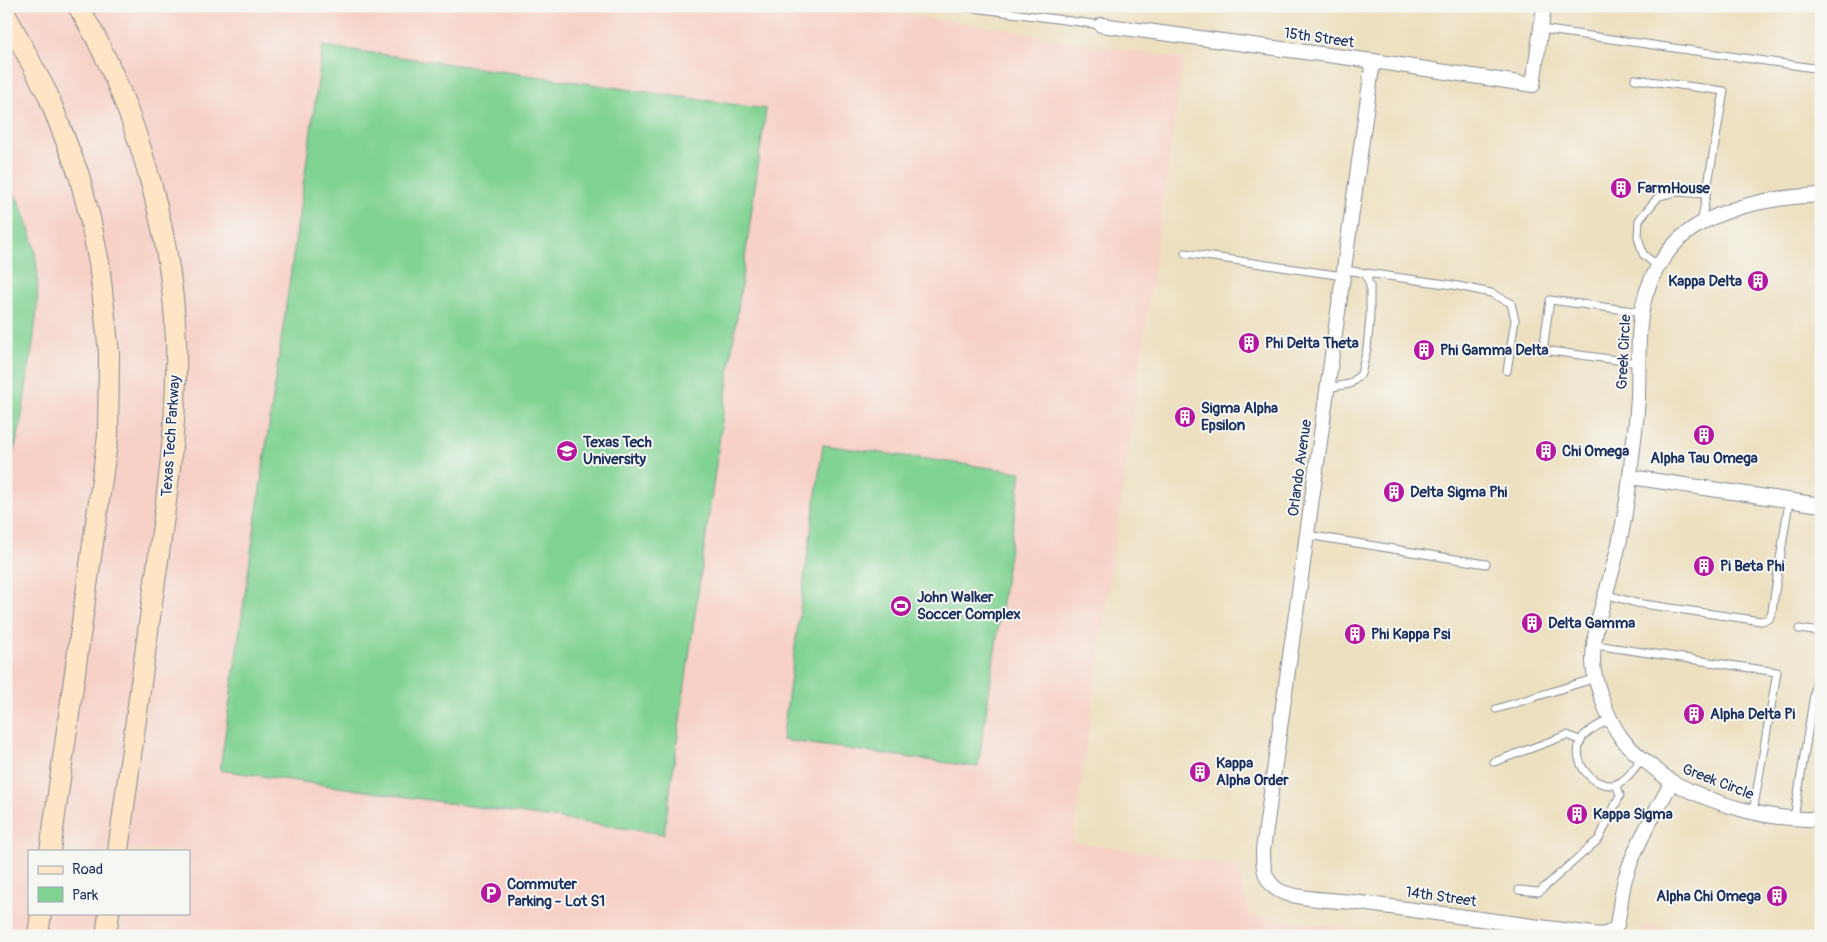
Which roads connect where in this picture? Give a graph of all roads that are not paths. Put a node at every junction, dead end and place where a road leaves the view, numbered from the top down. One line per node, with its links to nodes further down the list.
1 (78, 6): 43 (main road, Texas Tech Parkway)
2 (960, 6): 5 (lane)
3 (1544, 6): 6 (street)
4 (6, 15): 42 (main road)
5 (1101, 25): 7 (street, 15th Street)
6 (1541, 30): 7 (street, 15th Street); 8 (lane)
7 (1373, 61): 15 (street, Orlando Avenue)
8 (1821, 69)
9 (1635, 79): 11 (lane)
10 (1820, 193): 12 (street, Greek Circle)
11 (1706, 194): 12 (lane); 14 (lane)
12 (1701, 225): 14 (street, Greek Circle)
13 (1185, 253): 15 (lane)
14 (1657, 266): 17 (street, Greek Circle)
15 (1343, 273): 16 (lane); 20 (street, Orlando Avenue)
16 (1365, 273): 19 (lane); 20 (lane)
17 (1641, 312): 18 (street, Greek Circle); 18 (lane)
18 (1638, 363): 21 (street, Greek Circle)
19 (1507, 371)
20 (1327, 388): 24 (street, Orlando Avenue)
21 (1630, 477): 22 (street); 26 (street, Greek Circle)
22 (1789, 501): 23 (street); 26 (lane)
23 (1821, 505)
24 (1307, 535): 25 (lane); 44 (street, Orlando Avenue)
25 (1486, 564)
26 (1605, 594): 29 (street, Greek Circle)
27 (1799, 630): 28 (lane)
28 (1821, 632)
29 (1594, 645): 31 (street, Greek Circle); 39 (lane)
30 (1821, 676): 40 (lane)
31 (1596, 678): 32 (lane); 33 (street, Greek Circle)
32 (1496, 709)
33 (1610, 719): 34 (lane); 35 (street, Greek Circle)
34 (1581, 741): 36 (lane); 38 (lane)
35 (1642, 758): 37 (street, Greek Circle); 38 (lane)
36 (1494, 762)
37 (1672, 782): 39 (street, Greek Circle); 44 (street, 14th Street)
38 (1616, 784): 45 (lane)
39 (1753, 813): 40 (street, Greek Circle)
40 (1794, 818): 41 (street, Greek Circle)
41 (1821, 819)
42 (50, 850)
43 (118, 850)
44 (1266, 878)
45 (1519, 890)
46 (41, 914): 48 (main road)
47 (110, 914): 49 (main road)
48 (38, 936)
49 (106, 936)

